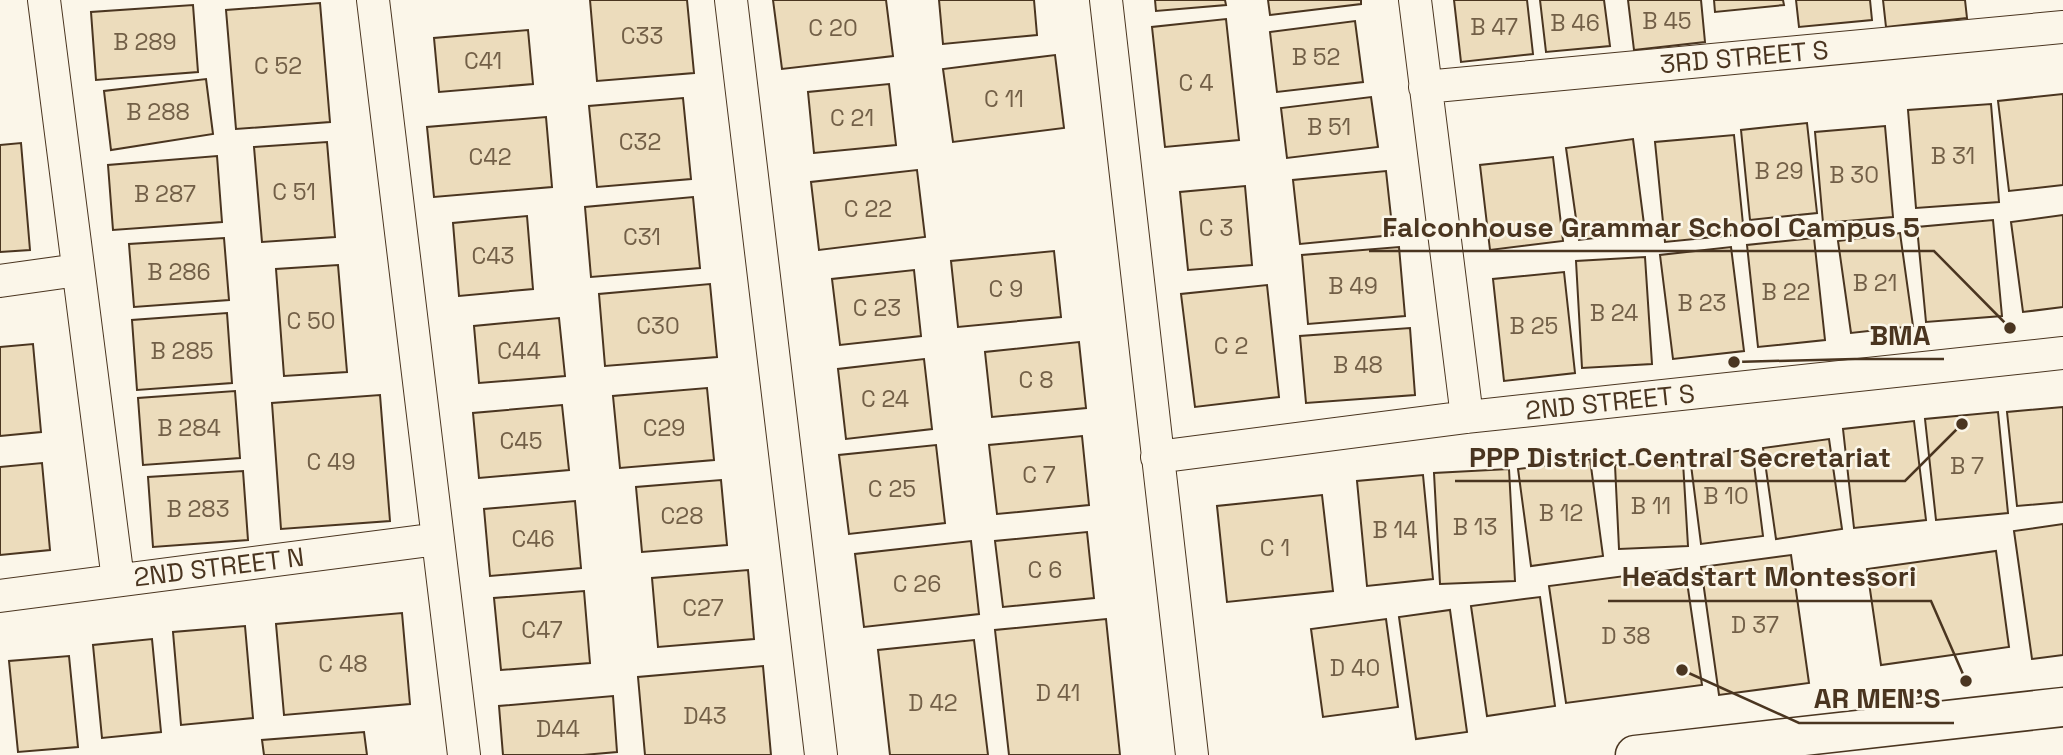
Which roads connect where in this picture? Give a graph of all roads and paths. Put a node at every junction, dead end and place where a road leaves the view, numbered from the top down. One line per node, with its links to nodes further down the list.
1 (44, 0): 8 (street)
2 (373, 0): 13 (street)
3 (731, 0): 18 (street)
4 (1106, 0): 12 (street)
5 (1415, 0): 7 (street)
6 (2063, 27): 7 (street, 3RD STREET S)
7 (1425, 87): 11 (street)
8 (78, 270): 9 (street); 14 (street)
9 (0, 281)
10 (2063, 353): 11 (street, 2ND STREET S)
11 (1467, 417): 12 (street, 2ND STREET S)
12 (1157, 457): 19 (street)
13 (438, 540): 14 (street, 2ND STREET N); 17 (street)
14 (118, 579): 15 (street, 2ND STREET N)
15 (0, 596)
16 (2063, 707): 20 (street)
17 (464, 755)
18 (821, 755)
19 (1192, 755)
20 (1635, 755)

